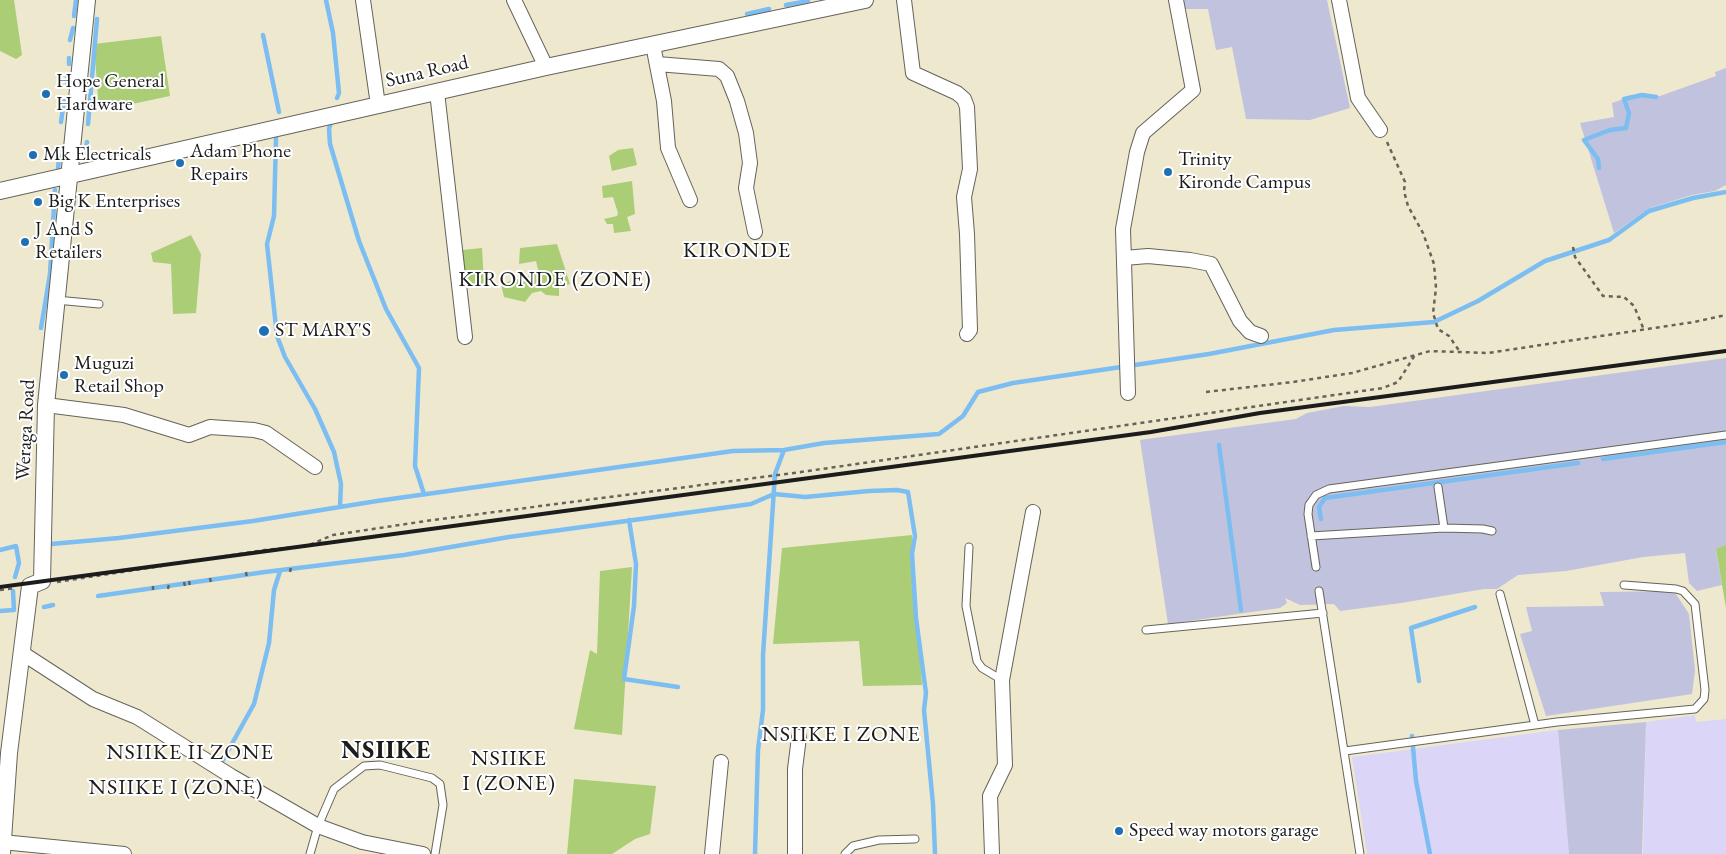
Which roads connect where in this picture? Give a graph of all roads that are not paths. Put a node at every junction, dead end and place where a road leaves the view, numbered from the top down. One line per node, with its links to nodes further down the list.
1 (87, 0): 14 (street, Weraga Road)
2 (363, 0): 12 (street)
3 (514, 0): 10 (street)
4 (865, 0): 8 (street, Suna Road)
5 (904, 0): 21 (street)
6 (1176, 0): 18 (street)
7 (1339, 0): 13 (street)
8 (653, 45): 9 (street); 10 (street, Suna Road)
9 (657, 64): 16 (street); 17 (street)
10 (546, 67): 11 (street, Suna Road)
11 (438, 92): 12 (street, Suna Road); 23 (street)
12 (378, 105): 14 (street, Suna Road)
13 (1380, 130)
14 (70, 176): 15 (street, Suna Road); 19 (street, Weraga Road)
15 (0, 191)
16 (690, 200)
17 (755, 232)
18 (1124, 258): 22 (street); 24 (street)
19 (56, 300): 20 (lane); 25 (street, Weraga Road)
20 (99, 304)
21 (967, 334)
22 (1261, 336)
23 (465, 337)
24 (1128, 393)
25 (46, 405): 27 (street); 40 (street, Weraga Road)
26 (1726, 435): 32 (lane)
27 (315, 467)
28 (1438, 487): 30 (lane)
29 (1033, 512): 41 (street)
30 (1444, 528): 31 (lane); 32 (lane)
31 (1492, 531)
32 (1311, 536): 34 (lane)
33 (969, 547): 41 (lane)
34 (1316, 567)
35 (1624, 585): 42 (lane)
36 (1319, 591): 38 (lane)
37 (1500, 594): 42 (lane)
38 (1324, 613): 39 (lane); 44 (lane)
39 (1146, 630)
40 (22, 652): 45 (street, Weraga Road); 47 (street)
41 (1002, 680): 57 (street)
42 (1535, 725): 44 (lane)
43 (799, 737): 55 (street)
44 (1344, 751): 58 (lane)
45 (4, 752): 49 (street, Weraga Road)
46 (721, 762): 54 (street)
47 (318, 826): 51 (lane); 52 (street); 53 (lane)
48 (915, 839): 56 (lane)
49 (2, 848): 50 (street)
50 (124, 854)
51 (310, 854)
52 (423, 854)
53 (435, 854)
54 (712, 854)
55 (795, 854)
56 (845, 854)
57 (992, 854)
58 (1360, 854)

